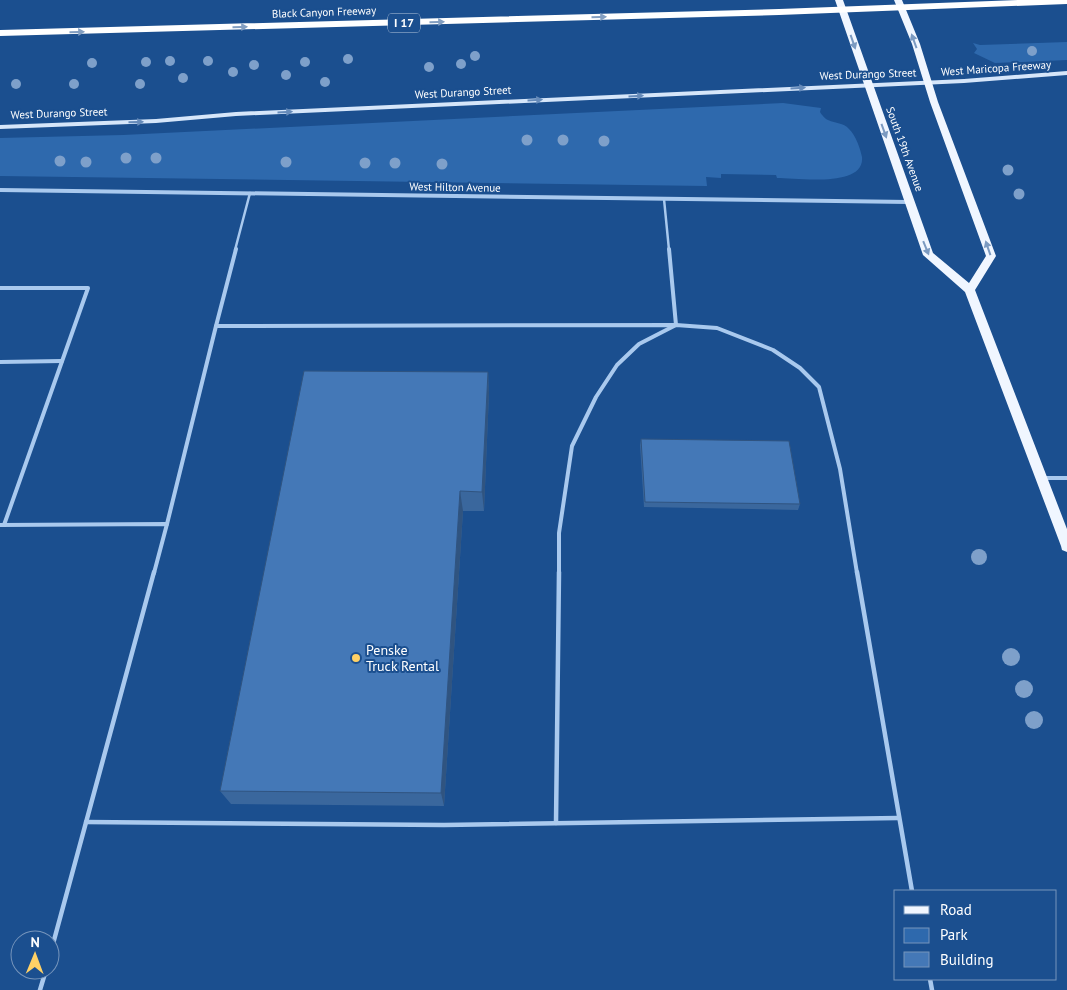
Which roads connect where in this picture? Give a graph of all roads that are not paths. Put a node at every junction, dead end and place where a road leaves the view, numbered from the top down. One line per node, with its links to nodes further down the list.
1 (838, 0): 7 (main road, South 19th Avenue, one-way to 7)
2 (898, 0): 6 (main road, one-way to 2)
3 (1067, 1): 4 (highway, Black Canyon Freeway / I 17, one-way to 3)
4 (0, 33)
5 (1067, 73): 6 (main road, West Maricopa Freeway)
6 (927, 82): 7 (main road, West Durango Street); 14 (main road, one-way to 6)
7 (867, 85): 8 (main road, West Durango Street, one-way to 7); 12 (main road, South 19th Avenue, one-way to 12)
8 (0, 126)
9 (0, 190): 10 (street, West Hilton Avenue)
10 (250, 194): 11 (street, West Hilton Avenue); 16 (lane)
11 (664, 199): 12 (street, West Hilton Avenue); 15 (lane)
12 (909, 202): 14 (main road, South 19th Avenue, one-way to 14)
13 (0, 288): 17 (lane)
14 (970, 290): 19 (main road, South 19th Avenue)
15 (676, 325): 16 (lane); 24 (lane); 26 (lane)
16 (216, 326): 21 (lane)
17 (62, 361): 18 (lane); 22 (lane)
18 (0, 362)
19 (1041, 478): 20 (lane); 23 (main road, South 19th Avenue)
20 (1067, 478)
21 (167, 524): 22 (lane); 25 (lane)
22 (2, 525)
23 (1067, 546)
24 (898, 818): 26 (lane); 27 (lane)
25 (86, 822): 26 (lane); 28 (lane)
26 (556, 823)
27 (912, 890)
28 (57, 930)

